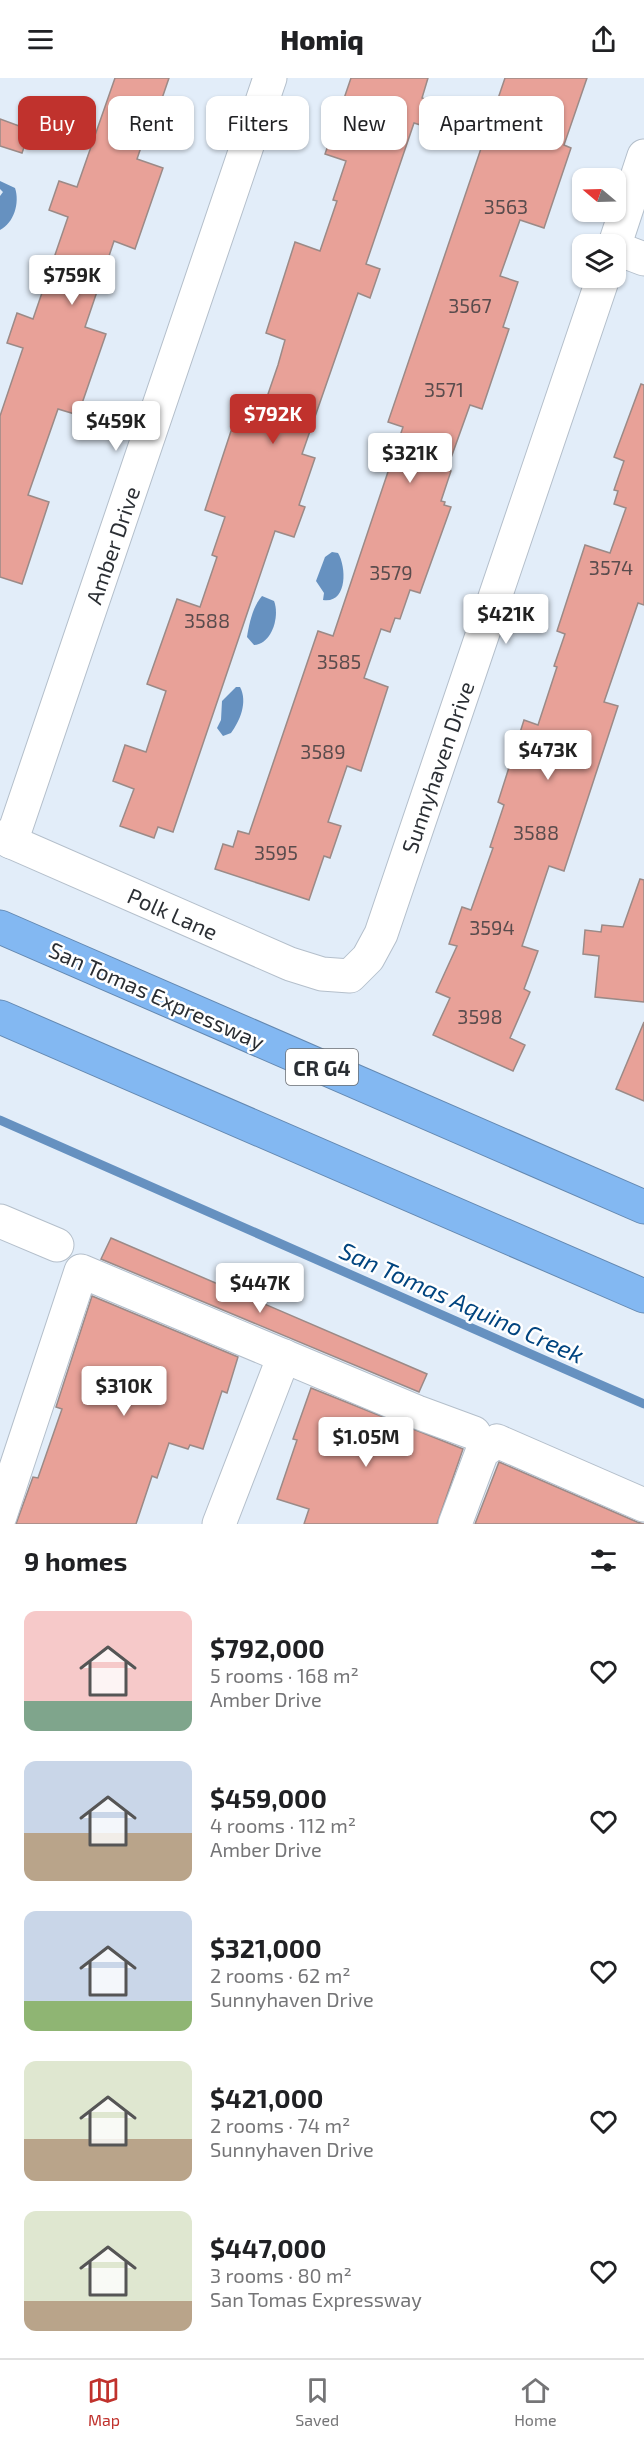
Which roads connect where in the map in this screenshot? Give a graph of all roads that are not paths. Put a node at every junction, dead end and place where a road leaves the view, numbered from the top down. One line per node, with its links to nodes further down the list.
1 (270, 78): 7 (street, Amber Drive)
2 (644, 156): 3 (street)
3 (619, 234)
4 (626, 251): 5 (street)
5 (644, 259)
6 (600, 288): 9 (street, Sunnyhaven Drive)
7 (5, 840): 9 (street, Polk Lane)
8 (0, 927): 11 (highway, San Tomas Expressway / CR G4)
9 (350, 976)
10 (0, 1017): 14 (highway)
11 (644, 1207)
12 (0, 1221): 13 (street)
13 (57, 1245)
14 (644, 1296)
15 (284, 1356): 16 (street); 18 (street); 19 (street)
16 (474, 1433)
17 (644, 1505): 20 (street)
18 (0, 1516)
19 (219, 1524)
20 (454, 1524)

